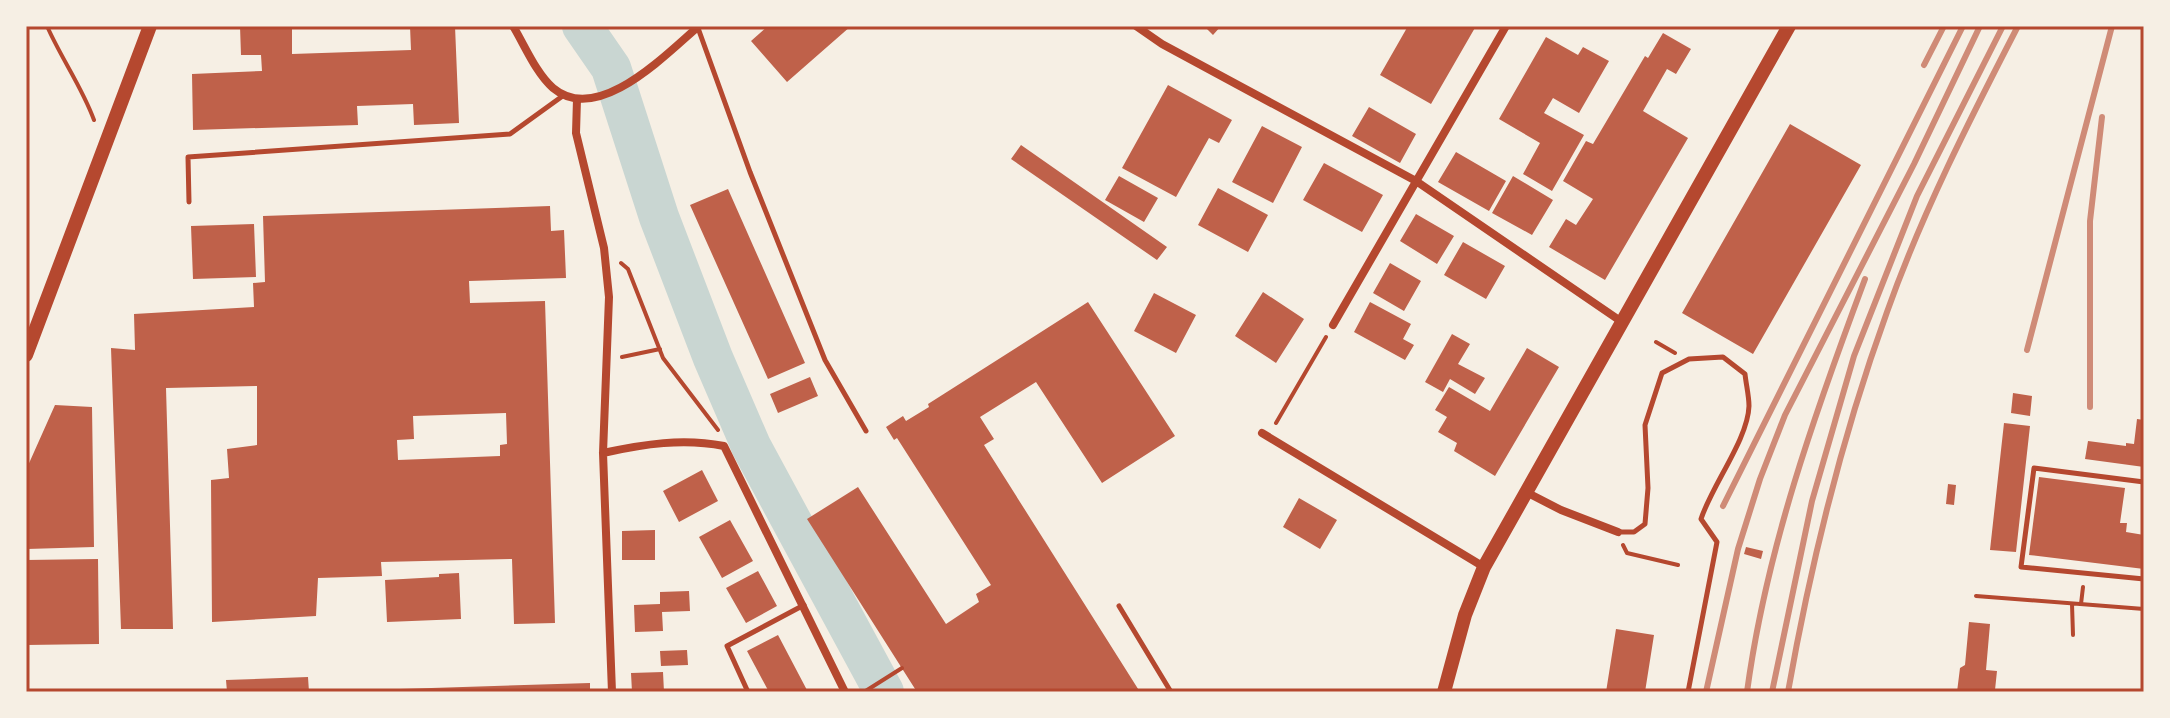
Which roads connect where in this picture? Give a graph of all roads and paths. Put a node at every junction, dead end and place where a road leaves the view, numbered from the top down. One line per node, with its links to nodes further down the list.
1 (47, 26): 10 (path)
2 (150, 26): 10 (main road)
3 (513, 26): 8 (street)
4 (699, 26): 9 (street); 21 (lane)
5 (1136, 26): 11 (street)
6 (1506, 26): 11 (street)
7 (1789, 26): 14 (main road)
8 (564, 95): 9 (street); 12 (lane)
9 (577, 99): 13 (street)
10 (104, 146): 19 (main road)
11 (1416, 181): 14 (street); 15 (street)
12 (189, 202)
13 (604, 248): 17 (path); 20 (street)
14 (1622, 322): 26 (main road)
15 (1333, 325): 22 (path)
16 (1656, 342): 18 (path)
17 (660, 349): 20 (path); 23 (path)
18 (1671, 351)
19 (26, 355)
20 (608, 360): 24 (street)
21 (866, 431)
22 (1265, 435): 29 (street)
23 (724, 446): 24 (street); 33 (street)
24 (603, 453): 38 (street)
25 (2144, 482): 30 (lane)
26 (1526, 492): 27 (street); 29 (main road)
27 (1618, 532): 28 (path); 44 (lane)
28 (1678, 565)
29 (1484, 567): 43 (main road)
30 (2144, 579)
31 (1976, 596): 32 (path)
32 (2072, 604): 35 (path); 36 (path)
33 (804, 605): 39 (lane); 40 (street)
34 (1119, 606): 42 (lane)
35 (2144, 609)
36 (2073, 635)
37 (902, 668): 41 (path)
38 (612, 692)
39 (748, 692)
40 (845, 692)
41 (865, 692)
42 (1171, 692)
43 (1444, 692)
44 (1688, 692)

